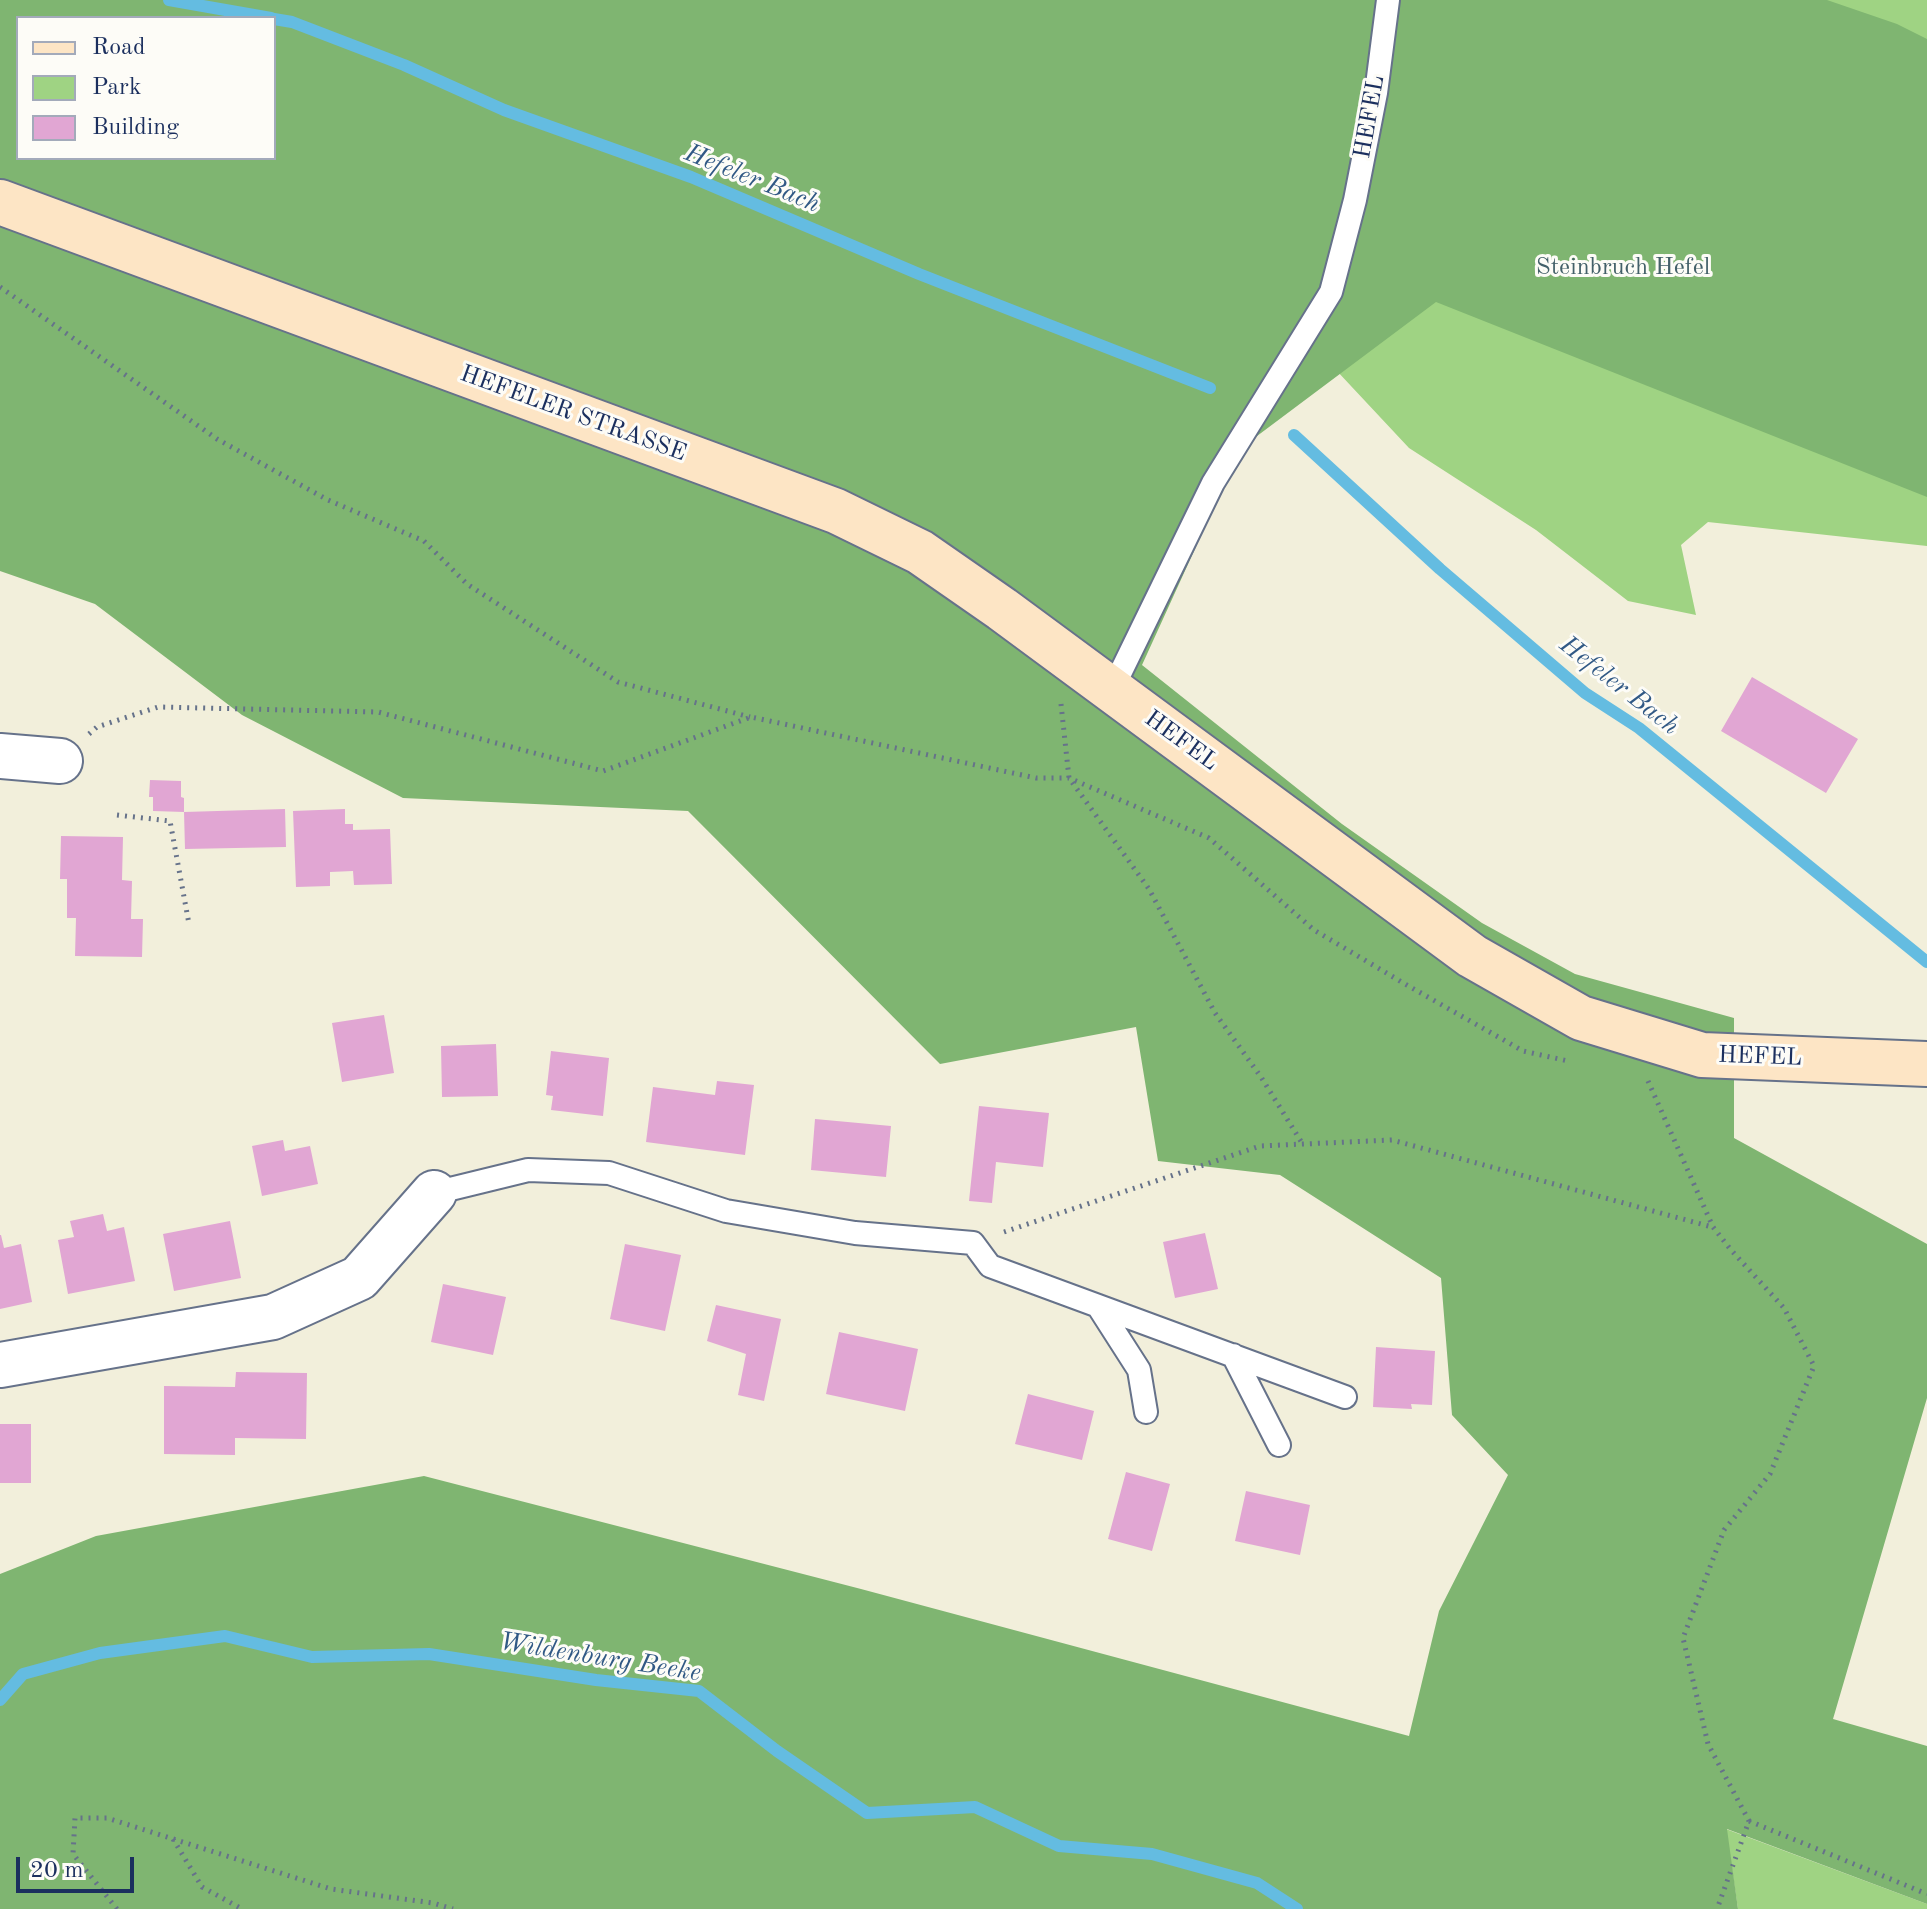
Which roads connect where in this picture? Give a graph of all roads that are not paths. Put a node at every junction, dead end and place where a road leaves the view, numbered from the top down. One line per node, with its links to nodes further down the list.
1 (1388, 0): 3 (lane, HEFEL)
2 (0, 202): 3 (main road, HEFELER STRASSE)
3 (1112, 690): 6 (main road, HEFEL)
4 (0, 756): 5 (street)
5 (60, 761)
6 (1927, 1064)
7 (434, 1193): 8 (lane); 10 (street)
8 (1098, 1306): 9 (lane); 12 (lane)
9 (1233, 1355): 11 (lane); 13 (lane)
10 (0, 1365)
11 (1345, 1397)
12 (1146, 1412)
13 (1279, 1445)

